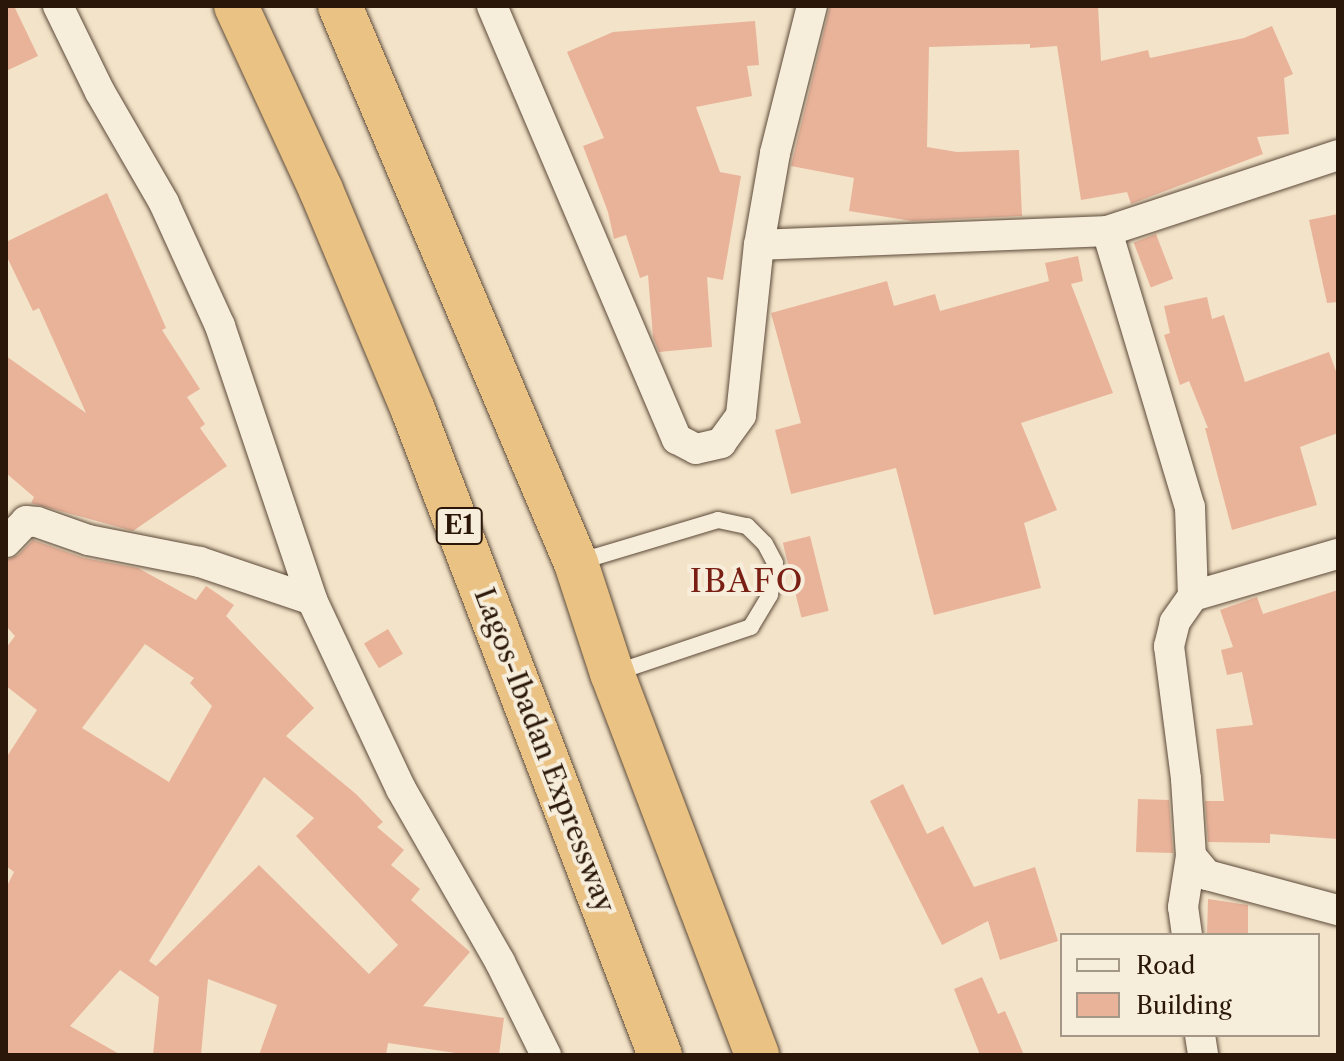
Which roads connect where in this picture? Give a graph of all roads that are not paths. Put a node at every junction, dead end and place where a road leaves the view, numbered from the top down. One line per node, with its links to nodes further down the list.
1 (58, 6): 13 (street)
2 (236, 6): 19 (highway, Lagos-Ibadan Expressway / E1)
3 (340, 6): 11 (highway)
4 (492, 6): 8 (street)
5 (812, 6): 8 (street)
6 (1338, 155): 7 (street)
7 (1107, 231): 8 (street); 12 (street)
8 (759, 245)
9 (6, 542): 13 (street)
10 (1338, 554): 12 (street)
11 (576, 563): 14 (highway); 14 (lane)
12 (1193, 596): 15 (street)
13 (312, 600): 18 (street)
14 (612, 673): 20 (highway)
15 (1191, 856): 16 (street); 17 (street)
16 (1338, 910)
17 (1187, 933)
18 (546, 1055)
19 (660, 1055)
20 (757, 1055)

